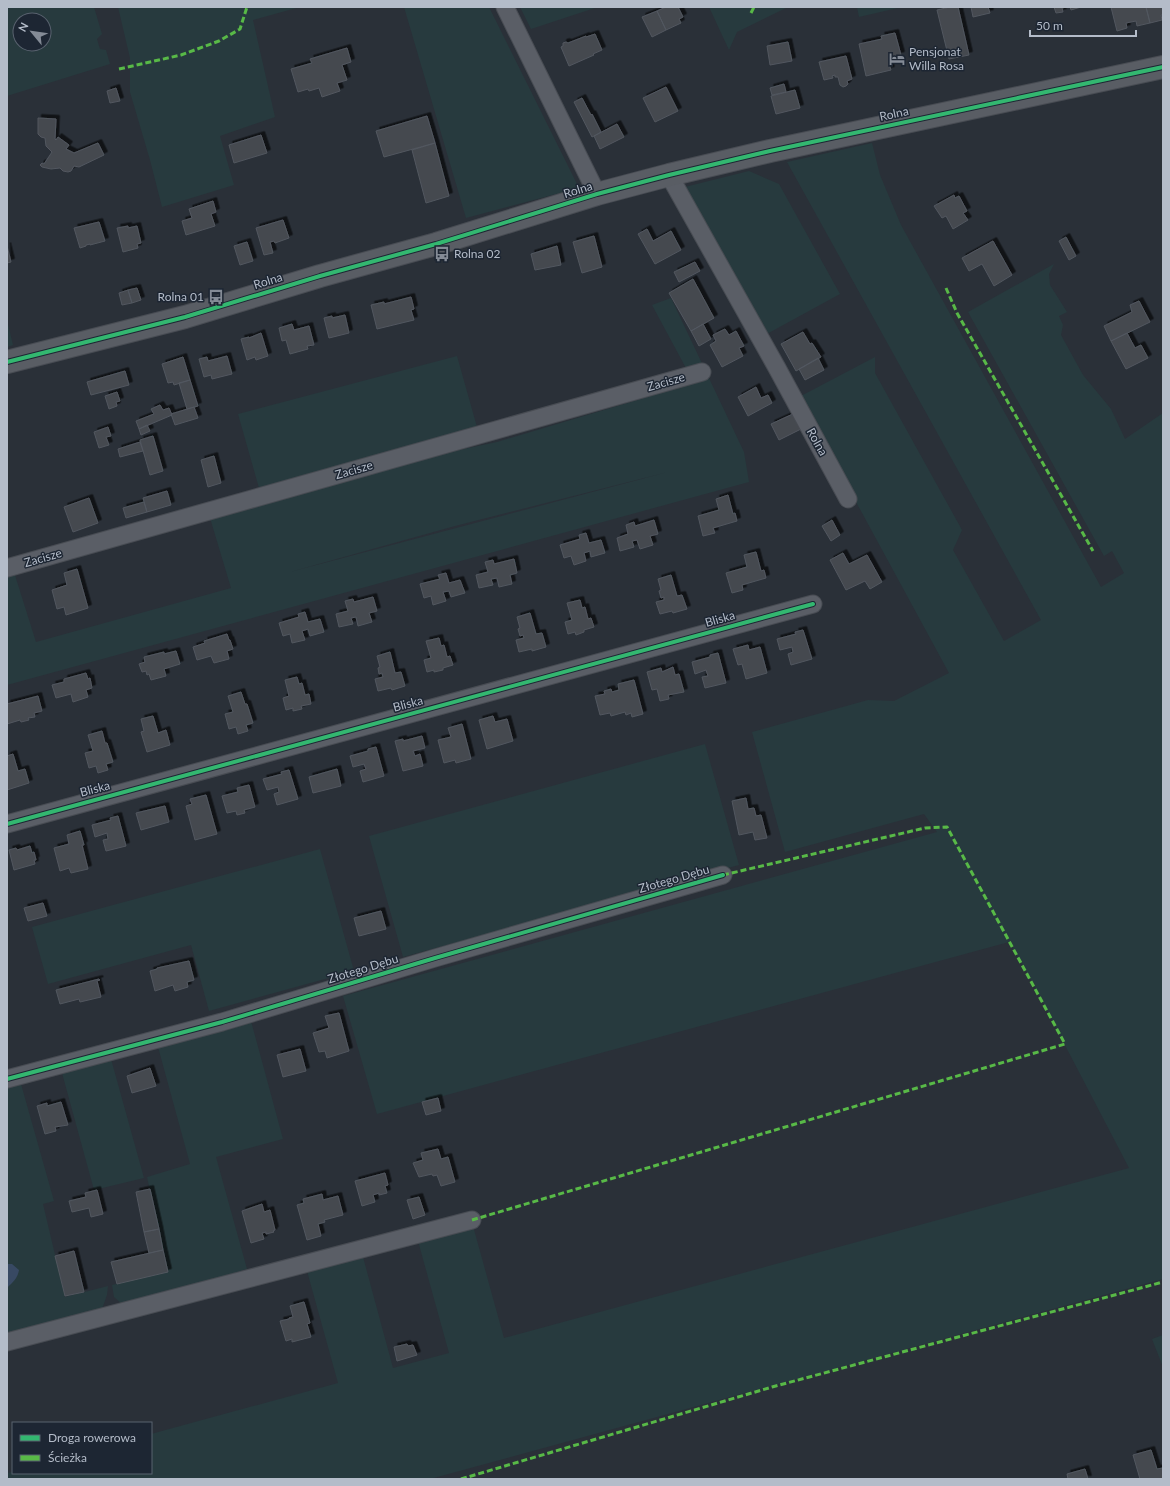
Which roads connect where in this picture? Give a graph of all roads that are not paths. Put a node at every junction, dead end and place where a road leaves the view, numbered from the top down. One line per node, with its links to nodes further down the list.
1 (505, 7): 4 (street)
2 (1163, 66): 3 (street, Rolna)
3 (669, 175): 4 (street, Rolna); 7 (street, Rolna)
4 (598, 194): 5 (street, Rolna)
5 (7, 362)
6 (702, 372): 8 (street, Zacisze)
7 (848, 499)
8 (7, 568)
9 (813, 604): 10 (street, Bliska)
10 (7, 824)
11 (723, 875): 12 (street, Złotego Dębu)
12 (7, 1079)
13 (472, 1220): 14 (street)
14 (7, 1342)

